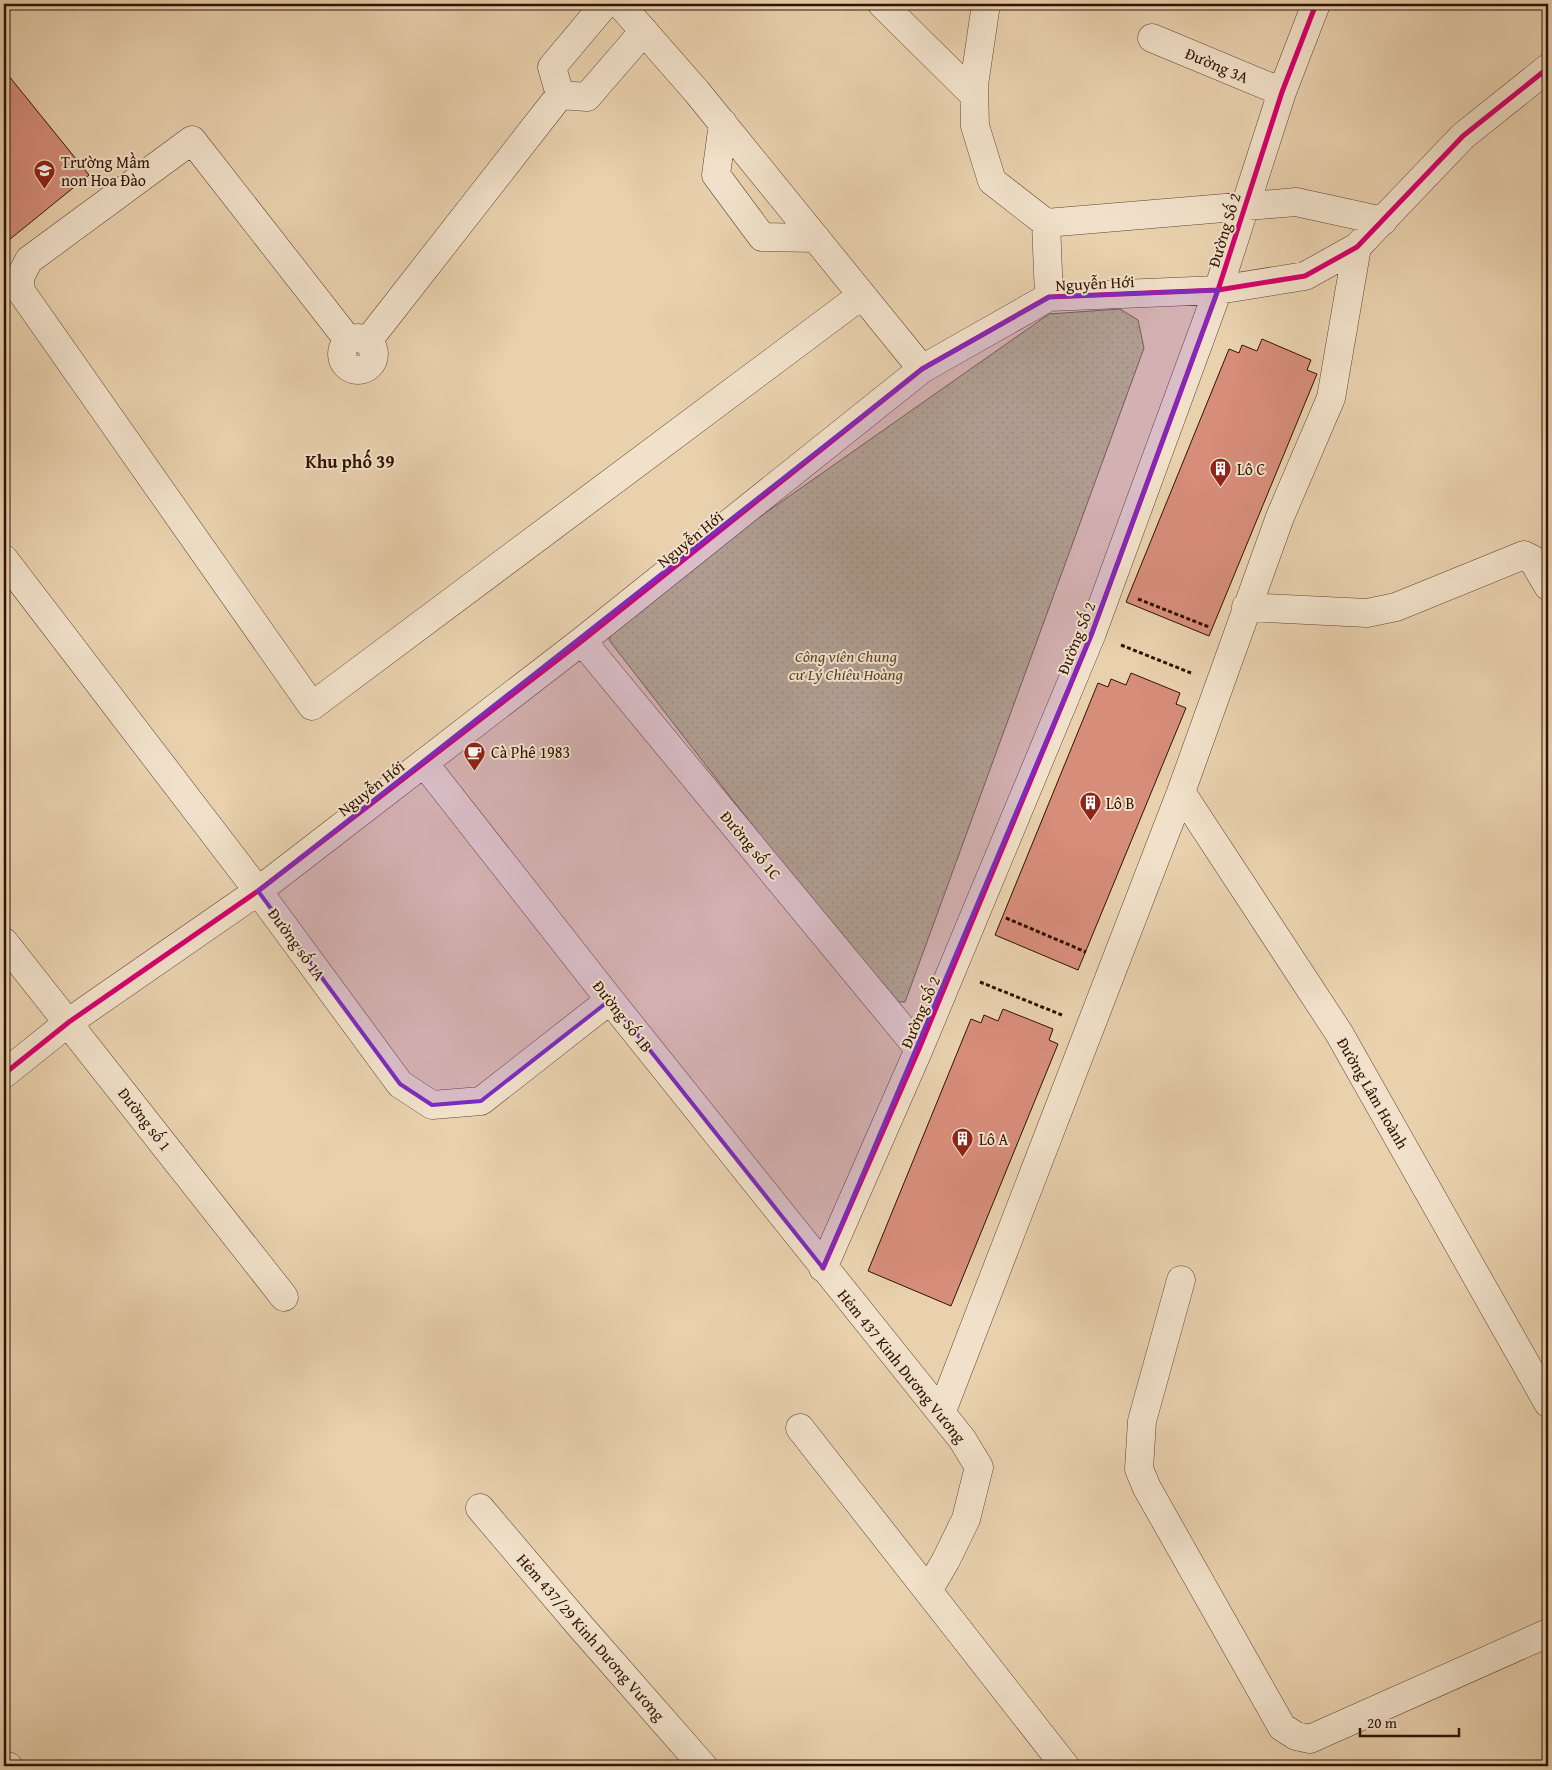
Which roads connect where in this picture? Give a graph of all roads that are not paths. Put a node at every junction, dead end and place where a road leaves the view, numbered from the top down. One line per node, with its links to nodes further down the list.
1 (605, 4): 10 (street)
2 (620, 4): 6 (street)
3 (882, 4): 11 (street)
4 (986, 4): 11 (street)
5 (1316, 4): 9 (street, Đường Số 2)
6 (644, 31): 10 (street); 12 (street)
7 (1152, 38): 9 (street, Đường 3A)
8 (1548, 68): 14 (street, Nguyễn Hới)
9 (1282, 92): 13 (street, Đường Số 2)
10 (560, 95): 19 (street)
11 (974, 95): 15 (street)
12 (723, 123): 16 (street); 16 (street)
13 (1243, 207): 14 (street); 15 (street); 18 (street, Đường Số 2)
14 (1383, 220): 17 (street, Nguyễn Hới)
15 (1046, 223): 20 (street)
16 (816, 238): 19 (street)
17 (1357, 248): 18 (street, Nguyễn Hới); 24 (street)
18 (1218, 290): 20 (street, Nguyễn Hới); 32 (street, Đường Số 2)
19 (862, 295): 21 (street)
20 (1049, 297): 21 (street, Nguyễn Hới)
21 (922, 369): 25 (street, Nguyễn Hới)
22 (4, 559): 28 (street, Đường số 1A)
23 (1548, 586): 24 (street)
24 (1246, 607): 27 (street)
25 (582, 640): 26 (street, Nguyễn Hới); 32 (street, Đường số 1C)
26 (424, 763): 28 (street, Nguyễn Hới); 30 (street, Đường Số 1B)
27 (1181, 792): 37 (street, Đường Lâm Hoành); 38 (street)
28 (258, 891): 30 (street, Đường số 1A); 31 (street, Nguyễn Hới)
29 (4, 942): 31 (street, Đường số 1)
30 (610, 1000): 34 (street, Đường Số 1B)
31 (69, 1022): 33 (street, Nguyễn Hới); 36 (street, Đường số 1)
32 (919, 1049): 34 (street, Đường Số 2)
33 (4, 1074)
34 (824, 1268): 38 (street, Hẻm 437 Kinh Dương Vương)
35 (1180, 1280): 42 (street)
36 (284, 1298)
37 (1548, 1403)
38 (942, 1411): 41 (street, Hẻm 437 Kinh Dương Vương)
39 (800, 1428): 41 (street)
40 (480, 1508): 45 (street, Hẻm 437/29 Kinh Dương Vương)
41 (928, 1591): 46 (street)
42 (1548, 1633)
43 (4, 1764): 44 (street)
44 (8, 1766)
45 (703, 1766)
46 (1065, 1766)

